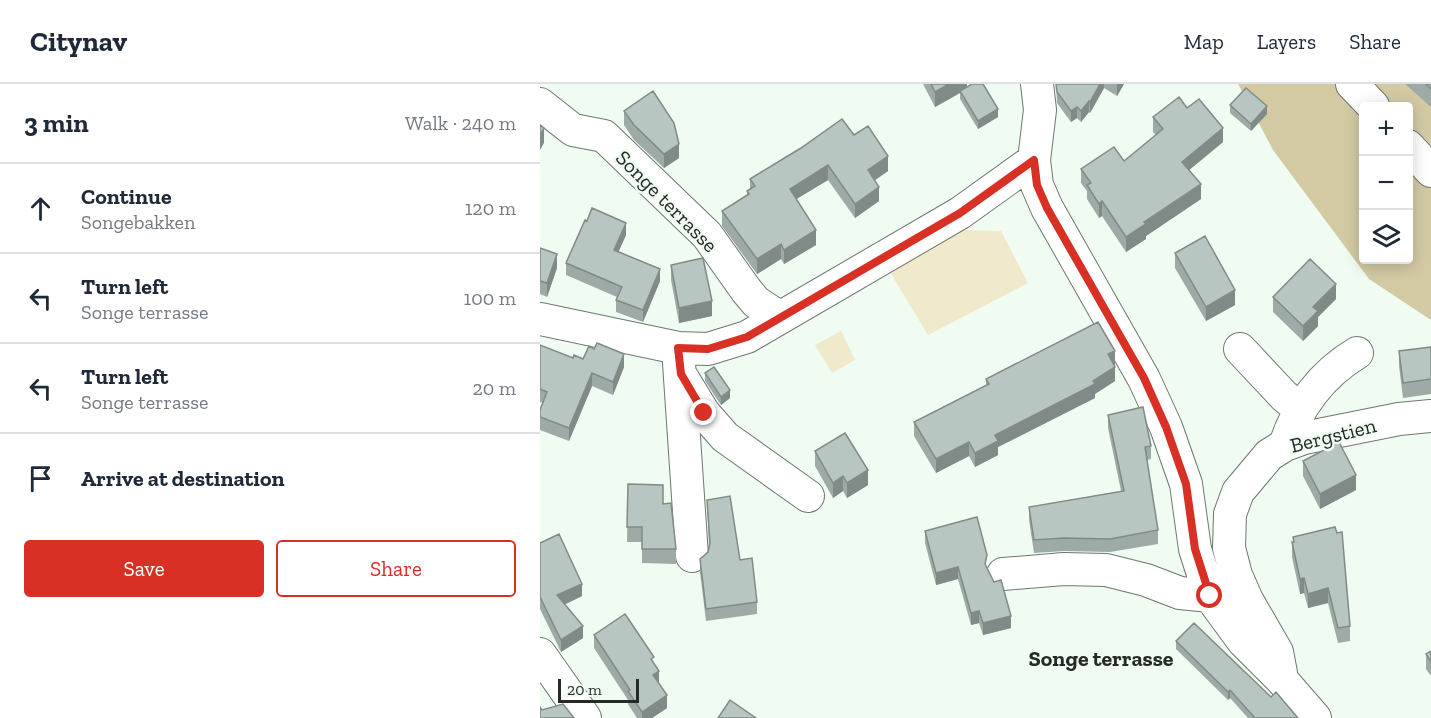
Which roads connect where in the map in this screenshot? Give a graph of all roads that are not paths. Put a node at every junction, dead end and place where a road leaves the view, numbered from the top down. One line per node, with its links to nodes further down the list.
1 (1037, 84): 6 (street)
2 (1352, 84): 3 (street)
3 (1369, 102)
4 (540, 104): 8 (street, Songe terrasse)
5 (1413, 151): 7 (street)
6 (1034, 160): 8 (street); 19 (street)
7 (1431, 171)
8 (779, 318): 12 (street)
9 (540, 319): 12 (street)
10 (1240, 349): 13 (street)
11 (1357, 353): 13 (street)
12 (679, 361): 16 (street); 17 (street)
13 (1300, 409): 15 (street)
14 (1431, 416): 15 (street, Bergstien)
15 (1285, 445): 21 (street, Bergstien)
16 (808, 496)
17 (692, 556)
18 (1003, 574): 19 (street)
19 (1210, 596): 21 (street)
20 (541, 657): 22 (street)
21 (1282, 680): 23 (street)
22 (585, 718)
23 (1315, 718)

